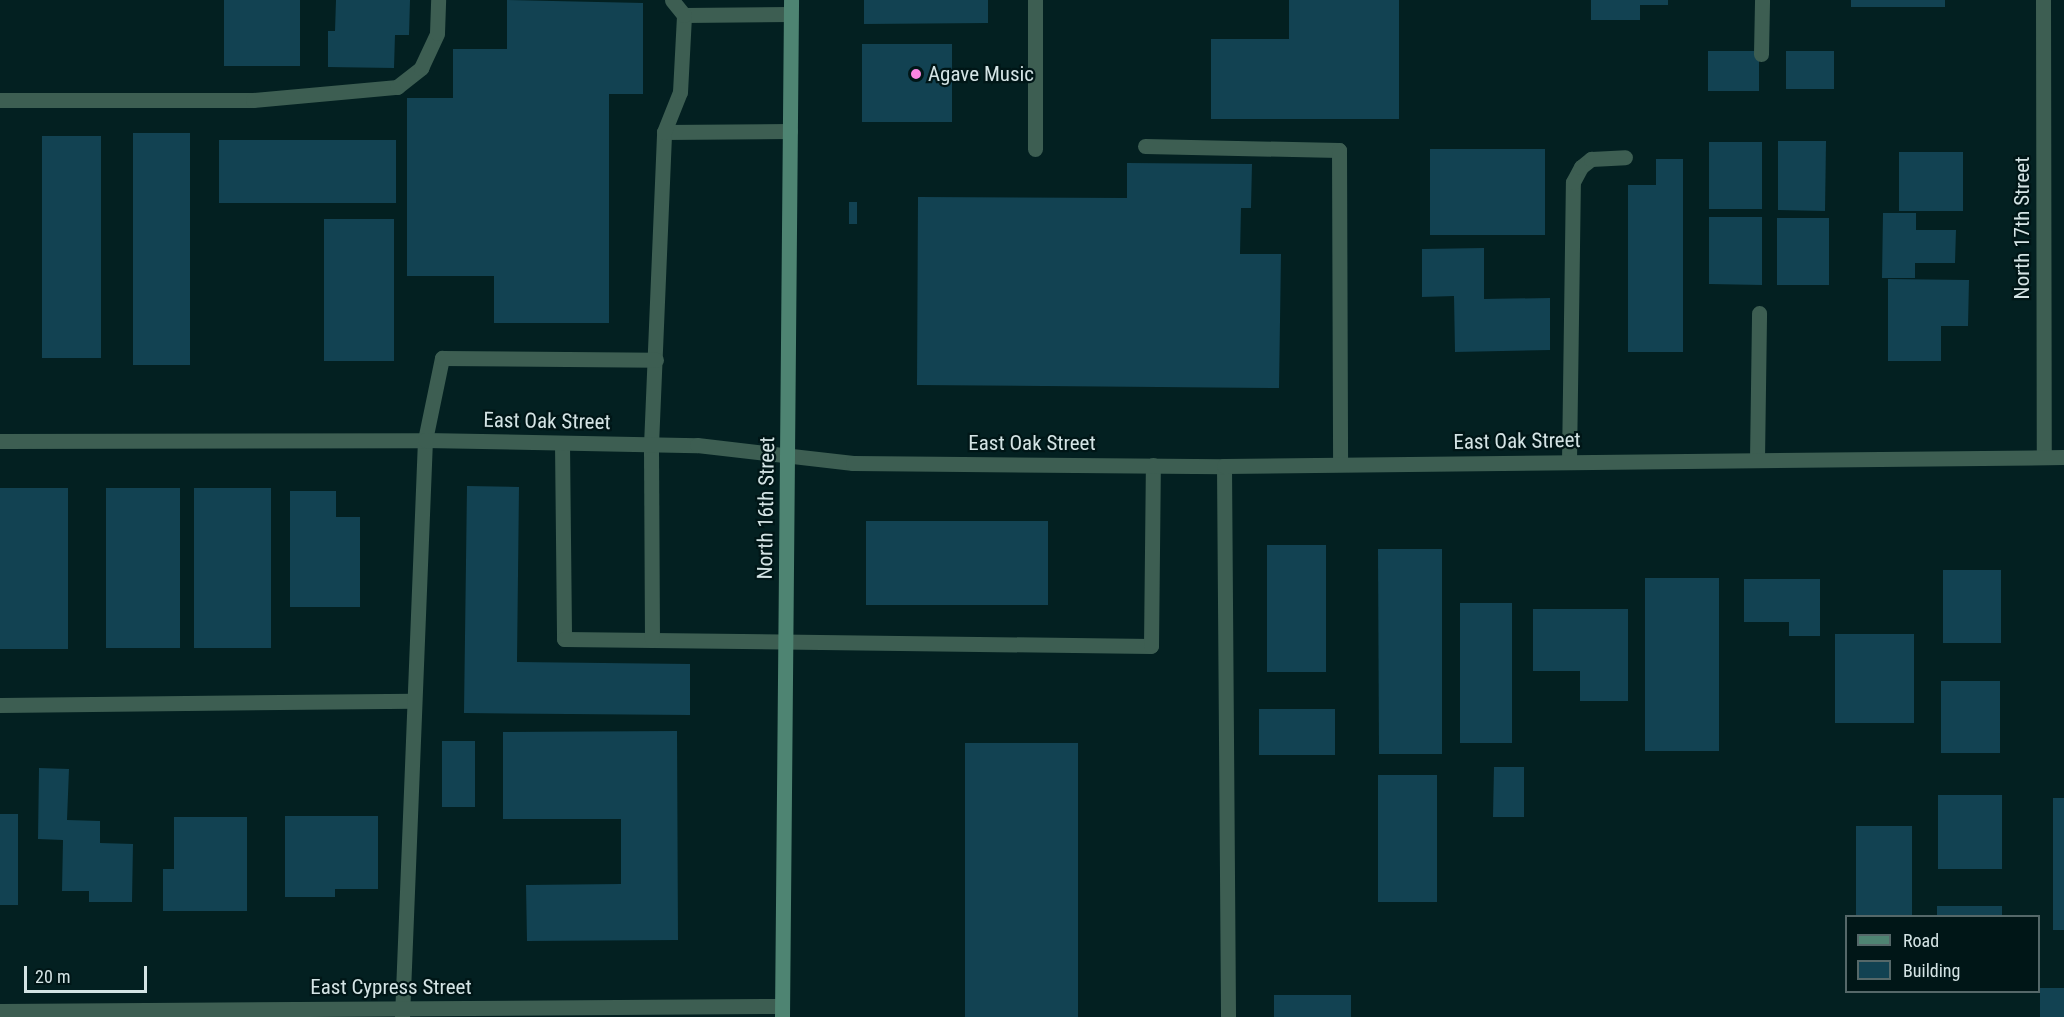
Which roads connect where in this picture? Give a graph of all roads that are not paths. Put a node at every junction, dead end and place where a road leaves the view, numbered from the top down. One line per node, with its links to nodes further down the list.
1 (438, 0): 9 (street)
2 (672, 0): 7 (street)
3 (1035, 0): 13 (street)
4 (1762, 0): 8 (street)
5 (2043, 0): 22 (street, North 17th Street)
6 (790, 7): 7 (street); 10 (main road, North 16th Street)
7 (684, 15): 11 (street)
8 (1761, 54)
9 (0, 100)
10 (790, 130): 11 (street); 21 (main road, North 16th Street)
11 (664, 132): 16 (street)
12 (1145, 146): 26 (street)
13 (1035, 149)
14 (1625, 157): 25 (street)
15 (1759, 313): 24 (street)
16 (656, 360): 17 (street); 20 (street)
17 (425, 440): 18 (street, East Oak Street); 19 (street, East Oak Street); 31 (street)
18 (0, 441)
19 (562, 442): 20 (street, East Oak Street); 29 (street)
20 (651, 445): 21 (street, East Oak Street); 29 (street)
21 (788, 456): 27 (street, East Oak Street); 30 (main road, North 16th Street)
22 (2044, 457): 23 (street, East Oak Street); 24 (street, East Oak Street)
23 (2064, 457)
24 (1756, 460): 25 (street, East Oak Street)
25 (1569, 462): 26 (street, East Oak Street)
26 (1340, 464): 28 (street, East Oak Street)
27 (1153, 465): 28 (street, East Oak Street); 30 (street)
28 (1224, 466): 36 (street)
29 (652, 640): 30 (street)
30 (786, 643): 34 (main road, North 16th Street)
31 (414, 701): 32 (street); 35 (street)
32 (0, 705)
33 (0, 1011): 35 (street, East Cypress Street)
34 (782, 1012): 35 (street, East Cypress Street)
35 (402, 1013)
36 (1228, 1017)

